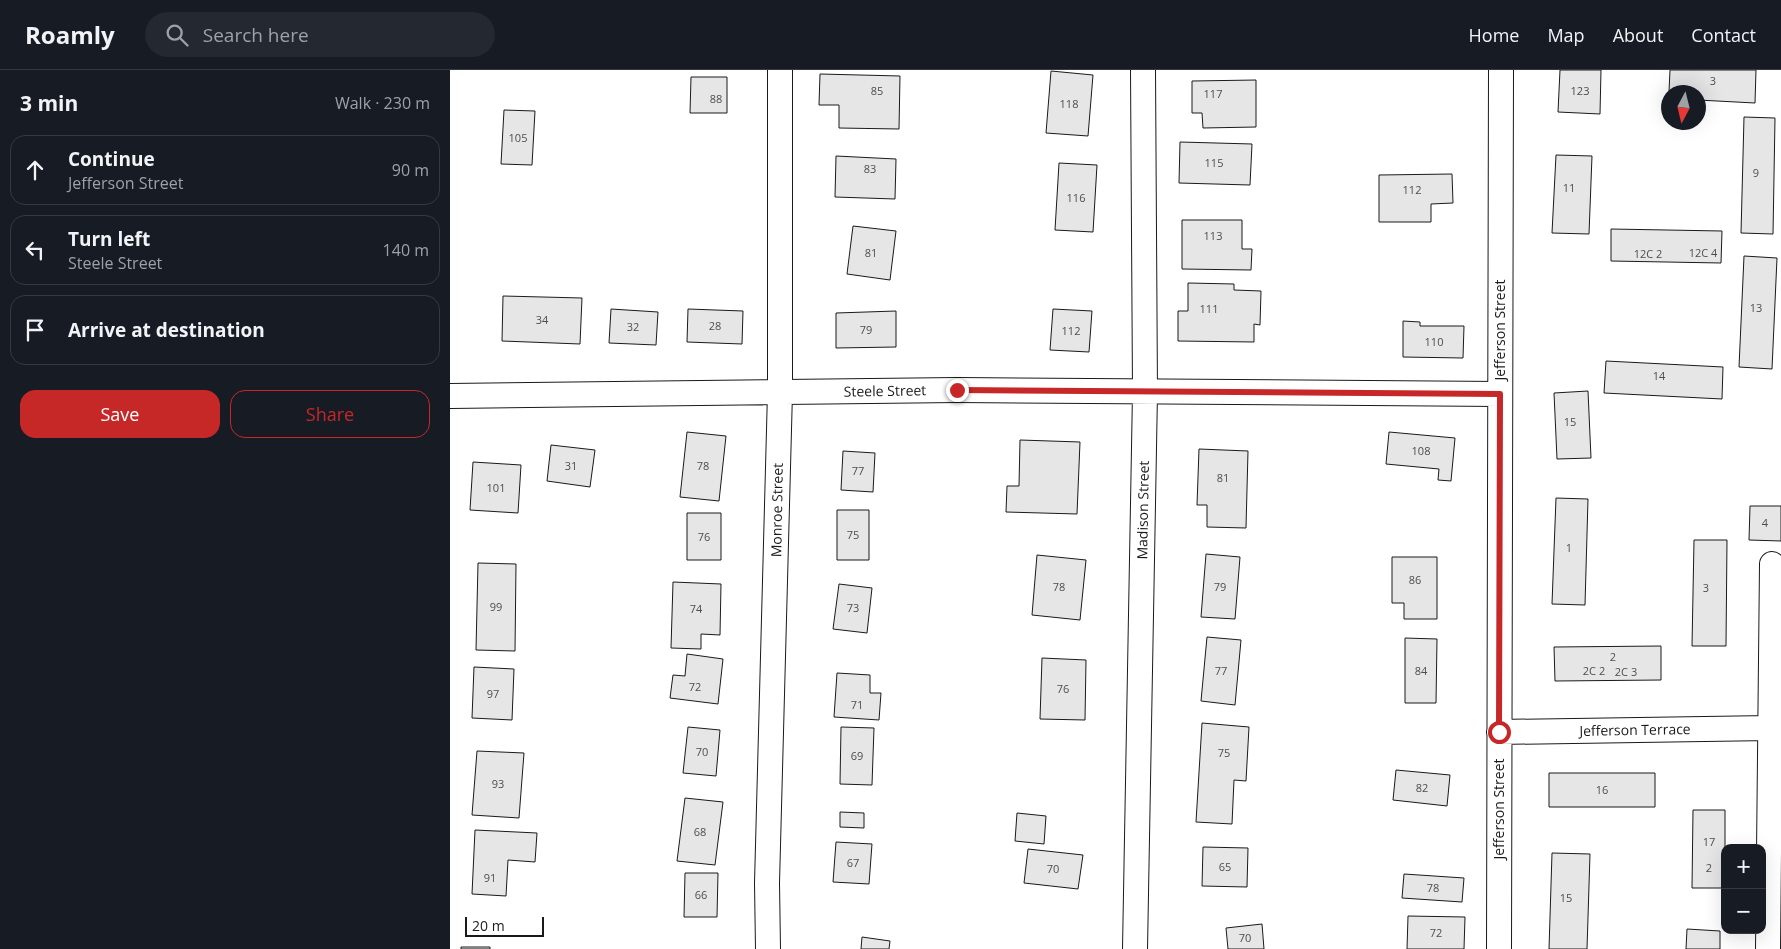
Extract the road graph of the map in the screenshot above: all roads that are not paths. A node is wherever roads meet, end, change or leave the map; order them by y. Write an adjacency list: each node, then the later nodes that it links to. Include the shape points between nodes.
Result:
1 (780, 70): 4 (street, Monroe Street)
2 (1143, 70): 5 (street, Madison Street)
3 (1500, 70): 6 (street, Jefferson Street)
4 (780, 392): 5 (street, Steele Street); 7 (street, Steele Street); 11 (street, Monroe Street)
5 (1145, 392): 6 (street, Steele Street); 12 (street, Madison Street)
6 (1500, 394): 10 (street, Jefferson Street)
7 (450, 396)
8 (1772, 564): 9 (street)
9 (1770, 728): 10 (street, Jefferson Terrace); 14 (street)
10 (1499, 732): 13 (street, Jefferson Street)
11 (768, 949)
12 (1135, 949)
13 (1499, 949)
14 (1768, 949)

